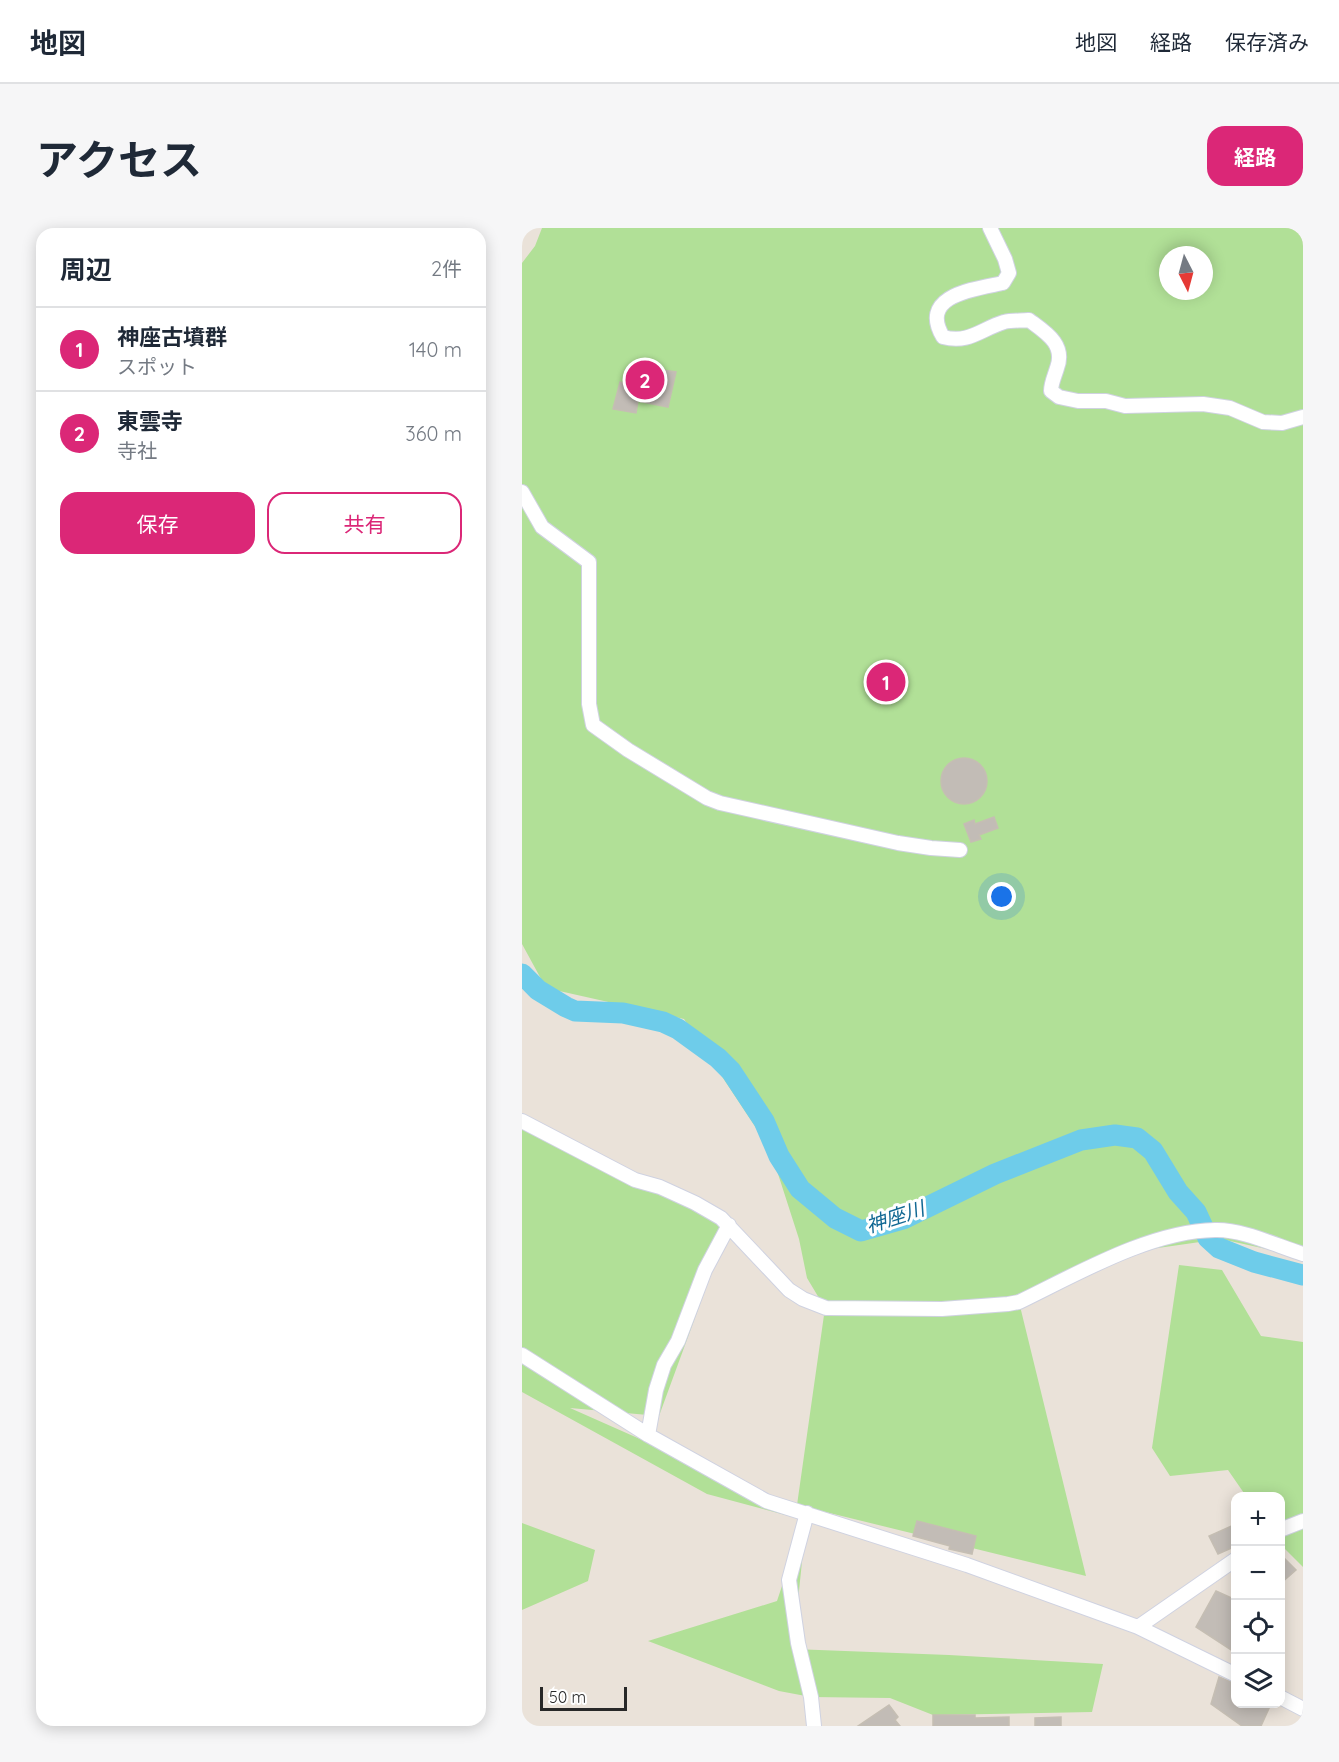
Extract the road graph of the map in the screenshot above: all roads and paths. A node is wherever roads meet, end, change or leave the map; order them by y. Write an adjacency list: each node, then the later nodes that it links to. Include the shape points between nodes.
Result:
1 (990, 228): 2 (street, via 1009,273 1003,283 964,292 944,303 936,314 936,327 943,337 967,338 1004,322 1029,320 1053,338 1059,348 1051,386 1059,398 1125,406 1203,404 1230,408 1263,422 1282,423)
2 (1303, 417)
3 (522, 492): 4 (street, via 542,527 589,562 589,704 593,725 720,803 898,843)
4 (960, 850)
5 (522, 1121): 6 (street, via 635,1180 696,1203)
6 (729, 1225): 7 (street, via 789,1290 825,1308 942,1309 1019,1302 1136,1247 1176,1235 1216,1230); 9 (street, via 664,1365)
7 (1303, 1254)
8 (522, 1355): 9 (street)
9 (648, 1435): 10 (street, via 766,1501)
10 (807, 1513): 14 (street); 18 (street, via 789,1580)
11 (1303, 1521): 12 (street)
12 (1285, 1528)
13 (1231, 1562): 14 (street)
14 (1138, 1627): 15 (street)
15 (1231, 1673)
16 (1285, 1699): 17 (street)
17 (1303, 1709)
18 (814, 1726)

